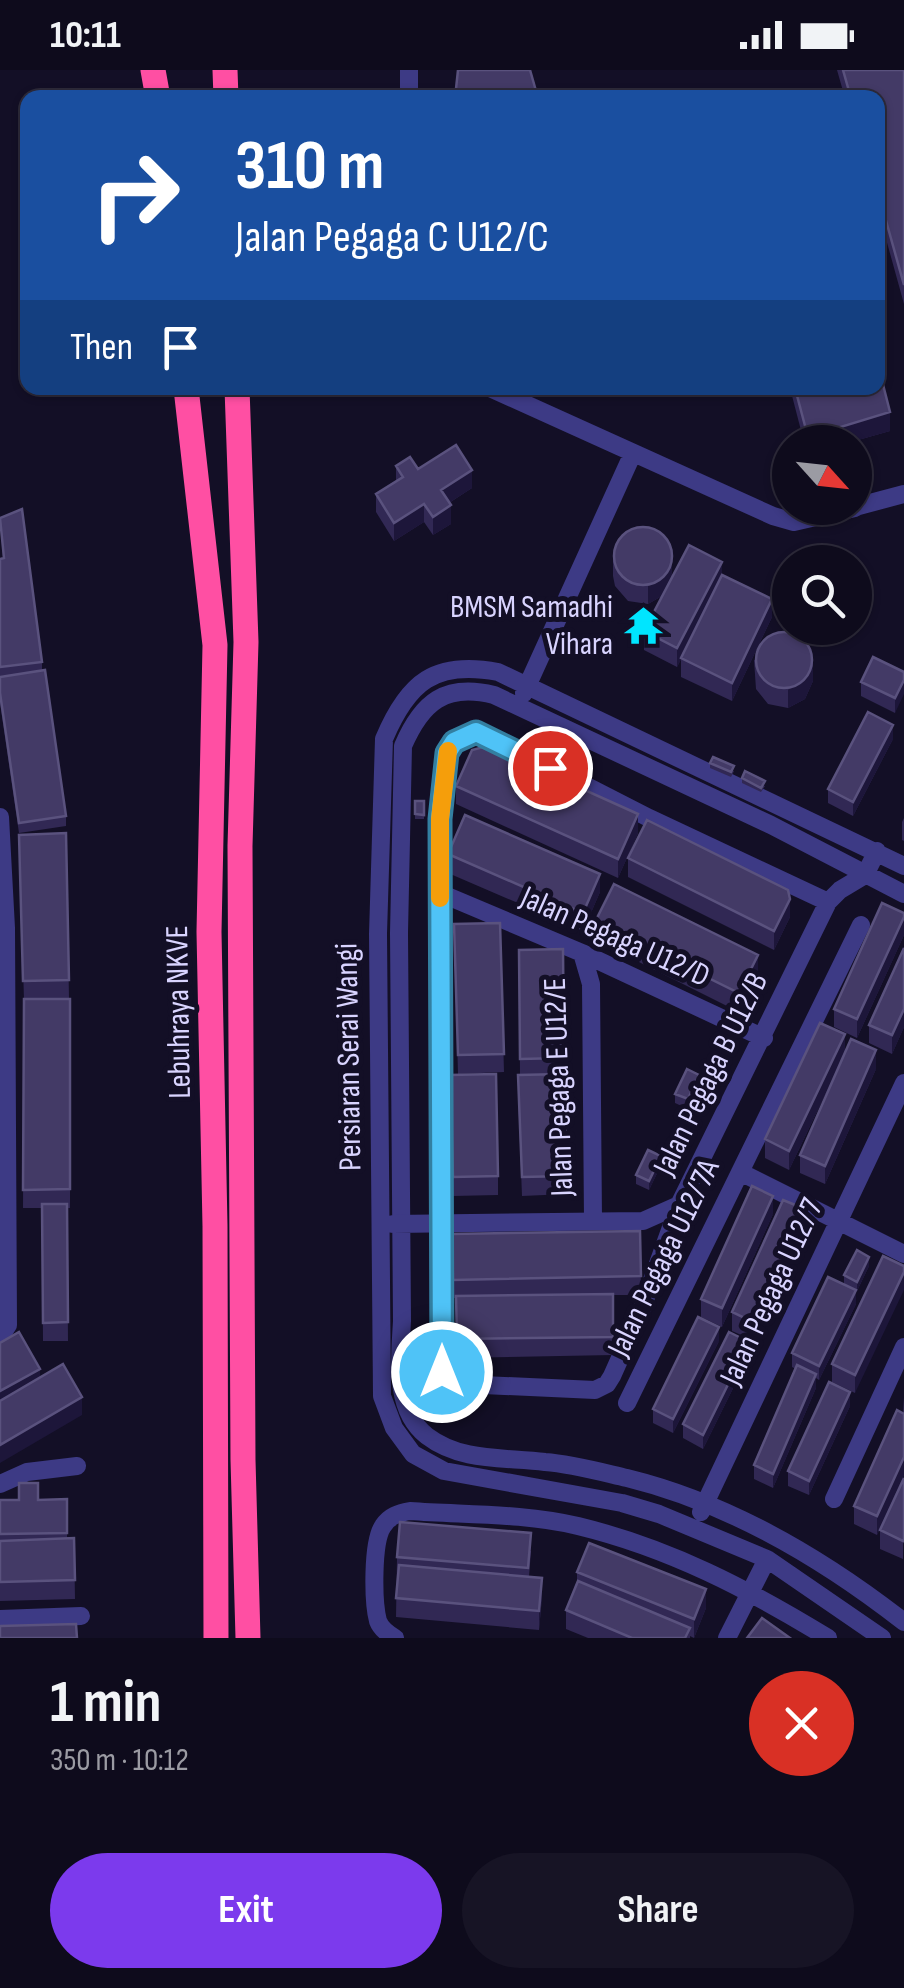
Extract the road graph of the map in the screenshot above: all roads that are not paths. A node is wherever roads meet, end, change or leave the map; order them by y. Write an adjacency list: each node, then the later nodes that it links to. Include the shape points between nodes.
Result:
1 (187, 395): 44 (highway, Lebuhraya NKVE, via 215,645 209,932)
2 (237, 395): 45 (highway, Lebuhraya NKVE, via 246,642 240,846)
3 (506, 395): 4 (street)
4 (633, 452): 7 (street); 8 (street)
5 (904, 494): 6 (street)
6 (872, 503)
7 (772, 516)
8 (527, 686): 9 (street); 11 (street, Persiaran Serai Wangi); 28 (street, Persiaran Serai Wangi, via 479,668 435,673 396,710 384,739)
9 (518, 707): 13 (street, Persiaran Serai Wangi); 29 (street, Persiaran Serai Wangi, via 494,695 455,690 426,708 404,746 398,934)
10 (0, 818): 18 (street)
11 (877, 852): 12 (street, Persiaran Serai Wangi); 13 (street)
12 (904, 866)
13 (865, 875): 15 (street, Persiaran Serai Wangi); 16 (street, Jalan Pegaga B U12/B)
14 (440, 892): 16 (street, via 447,753 476,732); 19 (street, Jalan Pegaga U12/D); 27 (street)
15 (904, 894)
16 (828, 902): 20 (street, Jalan Pegaga B U12/B)
17 (861, 925): 23 (street, Jalan Pegaga U12/7A)
18 (3, 927): 21 (street)
19 (582, 953): 20 (street, Jalan Pegaga U12/D); 25 (street, Jalan Pegaga E U12/E, via 592,984)
20 (764, 1038): 24 (street, Jalan Pegaga B U12/B)
21 (3, 1071): 31 (street, via 8,1325)
22 (904, 1083): 26 (street, Jalan Pegaga U12/7)
23 (740, 1172): 26 (street); 33 (street, Jalan Pegaga U12/7A)
24 (679, 1205): 25 (street, Jalan Pegaga B U12/B, via 643,1222); 27 (street, via 641,1311 607,1384 595,1390 448,1378 440,1364)
25 (593, 1220): 27 (street, Jalan Pegaga B U12/B)
26 (838, 1221): 30 (street); 37 (street, Jalan Pegaga U12/7)
27 (442, 1222): 29 (street, Jalan Pegaga B U12/B)
28 (381, 1224): 29 (street, Jalan Pegaga B U12/B); 38 (street, Persiaran Serai Wangi, via 382,1396 413,1454 444,1471 622,1502)
29 (402, 1224): 37 (street, Persiaran Serai Wangi, via 402,1393 425,1434 474,1456 628,1478)
30 (904, 1254)
31 (0, 1337)
32 (904, 1347): 36 (street)
33 (627, 1402)
34 (77, 1466): 35 (street, via 27,1472)
35 (0, 1484)
36 (834, 1499)
37 (705, 1503): 38 (street, Jalan Pegaga U12/7); 41 (street, Persiaran Serai Wangi, via 780,1538)
38 (694, 1527): 39 (street, Persiaran Serai Wangi)
39 (767, 1560): 40 (street); 49 (street, Persiaran Serai Wangi)
40 (751, 1591): 46 (street, via 679,1557 575,1525 410,1511 389,1518 377,1537 378,1620); 47 (street); 48 (street)
41 (902, 1615)
42 (81, 1616): 43 (street)
43 (0, 1619)
44 (216, 1638)
45 (248, 1638)
46 (394, 1638)
47 (727, 1638)
48 (828, 1638)
49 (882, 1638)

